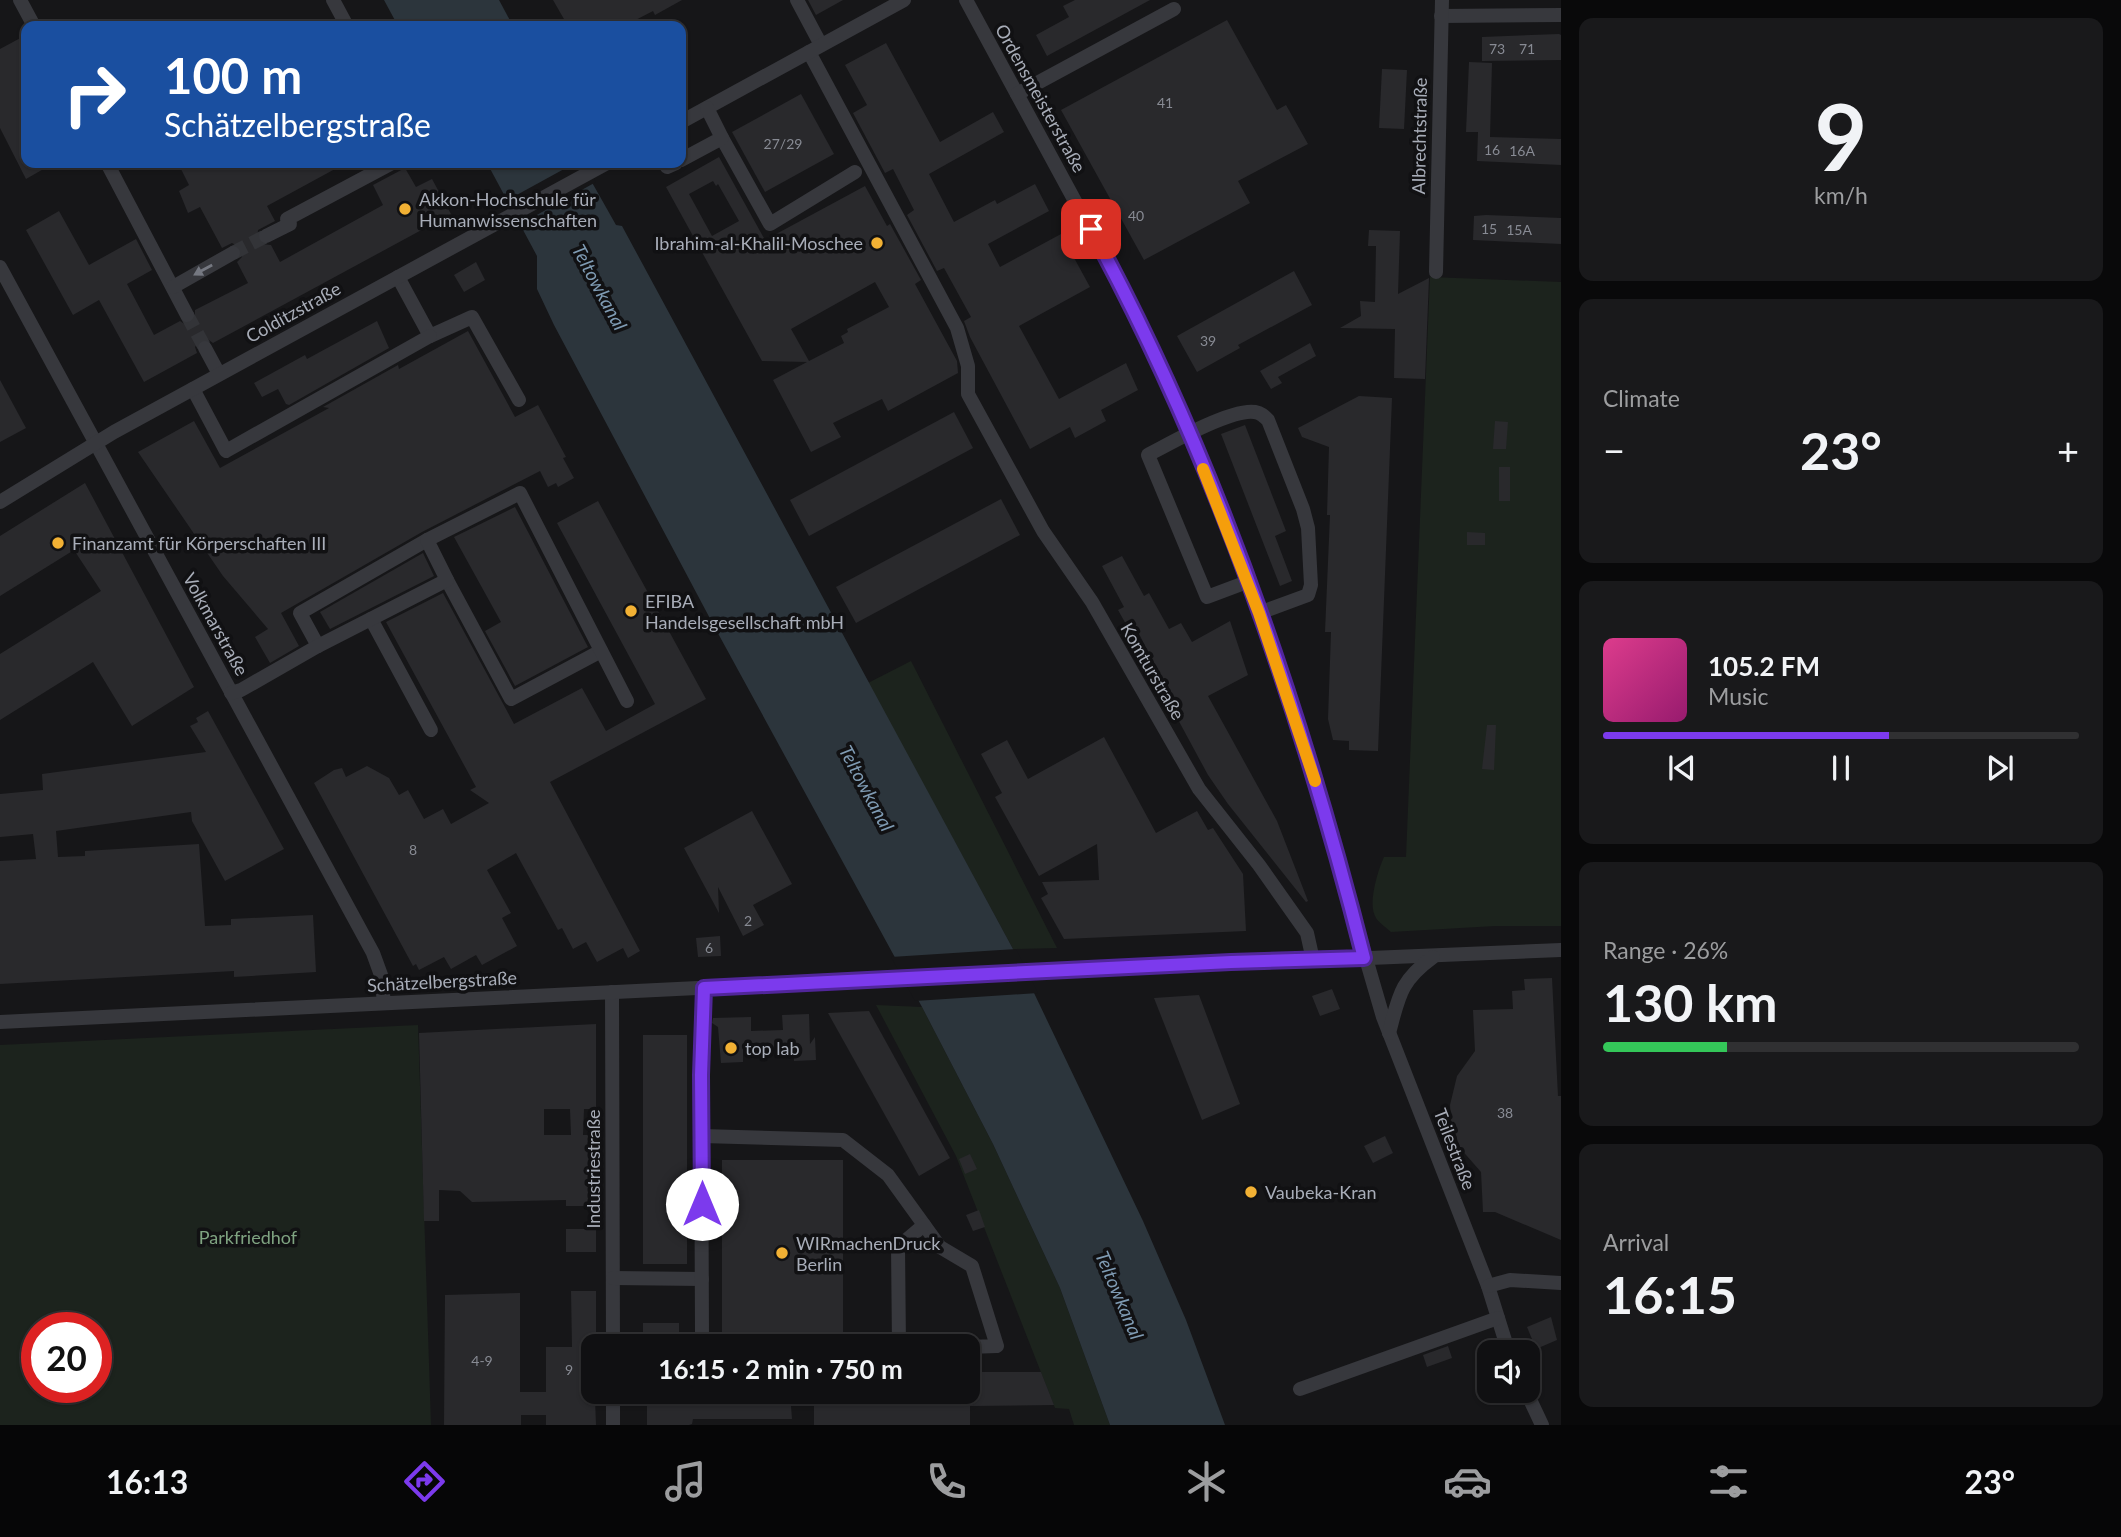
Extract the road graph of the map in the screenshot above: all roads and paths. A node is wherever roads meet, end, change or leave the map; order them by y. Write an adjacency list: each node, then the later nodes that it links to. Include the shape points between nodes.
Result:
1 (20, 0): 10 (street)
2 (333, 0): 11 (street)
3 (797, 0): 12 (street)
4 (904, 0): 12 (street)
5 (966, 0): 13 (street, Ordensmeisterstraße)
6 (1442, 0): 9 (street, Albrechtstraße)
7 (1174, 9): 13 (street)
8 (1561, 15): 9 (street)
9 (1441, 16): 25 (street, Albrechtstraße)
10 (31, 21)
11 (344, 21)
12 (815, 49): 14 (street); 50 (street, Komturstraße, via 957,328 968,366 968,394 1043,531 1092,602 1199,789 1307,933)
13 (1017, 94): 34 (street, Ordensmeisterstraße, via 1121,286)
14 (707, 108): 15 (street); 16 (street)
15 (686, 119)
16 (722, 138): 17 (street); 21 (street, via 770,224)
17 (686, 157)
18 (110, 168): 27 (street)
19 (383, 168): 22 (street, via 287,219 290,224)
20 (598, 168): 26 (street, Colditzstraße)
21 (855, 173)
22 (266, 236)
23 (233, 253): 27 (street, one-way to 27)
24 (0, 267): 35 (street, Volkmarstraße)
25 (1436, 272)
26 (398, 277): 29 (street); 31 (street, Colditzstraße)
27 (173, 287): 28 (street)
28 (187, 315)
29 (430, 336): 32 (street, via 226,451); 33 (street, via 472,317)
30 (205, 348): 31 (street)
31 (219, 374): 32 (street, Colditzstraße)
32 (193, 389): 35 (street, Colditzstraße)
33 (519, 400)
34 (1189, 434): 39 (street, Ordensmeisterstraße); 39 (street, via 1148,454 1206,597); 40 (street, via 1240,413 1257,412 1268,420 1288,471 1308,528 1311,585 1308,595)
35 (96, 443): 36 (street, Colditzstraße); 44 (street, Volkmarstraße)
36 (0, 502)
37 (427, 540): 38 (street); 42 (street, via 300,613); 43 (street, via 520,493)
38 (447, 580): 41 (street); 43 (street, via 511,699)
39 (1247, 582): 40 (street, Ordensmeisterstraße)
40 (1259, 613): 49 (street, Ordensmeisterstraße, via 1332,836)
41 (370, 619): 42 (street); 46 (street)
42 (318, 646): 44 (street)
43 (601, 651): 45 (street)
44 (232, 693): 53 (street, Volkmarstraße, via 373,953)
45 (627, 701)
46 (431, 730)
47 (1561, 950): 48 (street)
48 (1434, 956): 49 (street); 55 (street, via 1416,969 1401,989)
49 (1364, 958): 50 (street); 55 (street, Teilestraße)
50 (1313, 960): 51 (street, Schätzelbergstraße)
51 (704, 988): 52 (street, Schätzelbergstraße); 56 (street)
52 (612, 992): 53 (street, Schätzelbergstraße); 58 (street, Industriestraße)
53 (384, 1003): 54 (street, Schätzelbergstraße)
54 (0, 1022)
55 (1388, 1033): 61 (street, Teilestraße)
56 (702, 1136): 57 (street, via 843,1140 888,1175); 59 (street)
57 (924, 1224): 65 (street, via 898,1247); 67 (street, via 940,1247 972,1266 997,1346)
58 (613, 1278): 59 (street); 63 (street, Industriestraße)
59 (702, 1279): 64 (street)
60 (1561, 1283): 61 (street, via 1510,1280)
61 (1488, 1286): 62 (street, Teilestraße)
62 (1499, 1318): 66 (street, Teilestraße); 68 (street)
63 (613, 1334)
64 (702, 1334)
65 (899, 1334)
66 (1505, 1340)
67 (980, 1347)
68 (1300, 1389)
69 (1532, 1403): 72 (street)
70 (613, 1404): 71 (street)
71 (613, 1425)
72 (1542, 1425)

